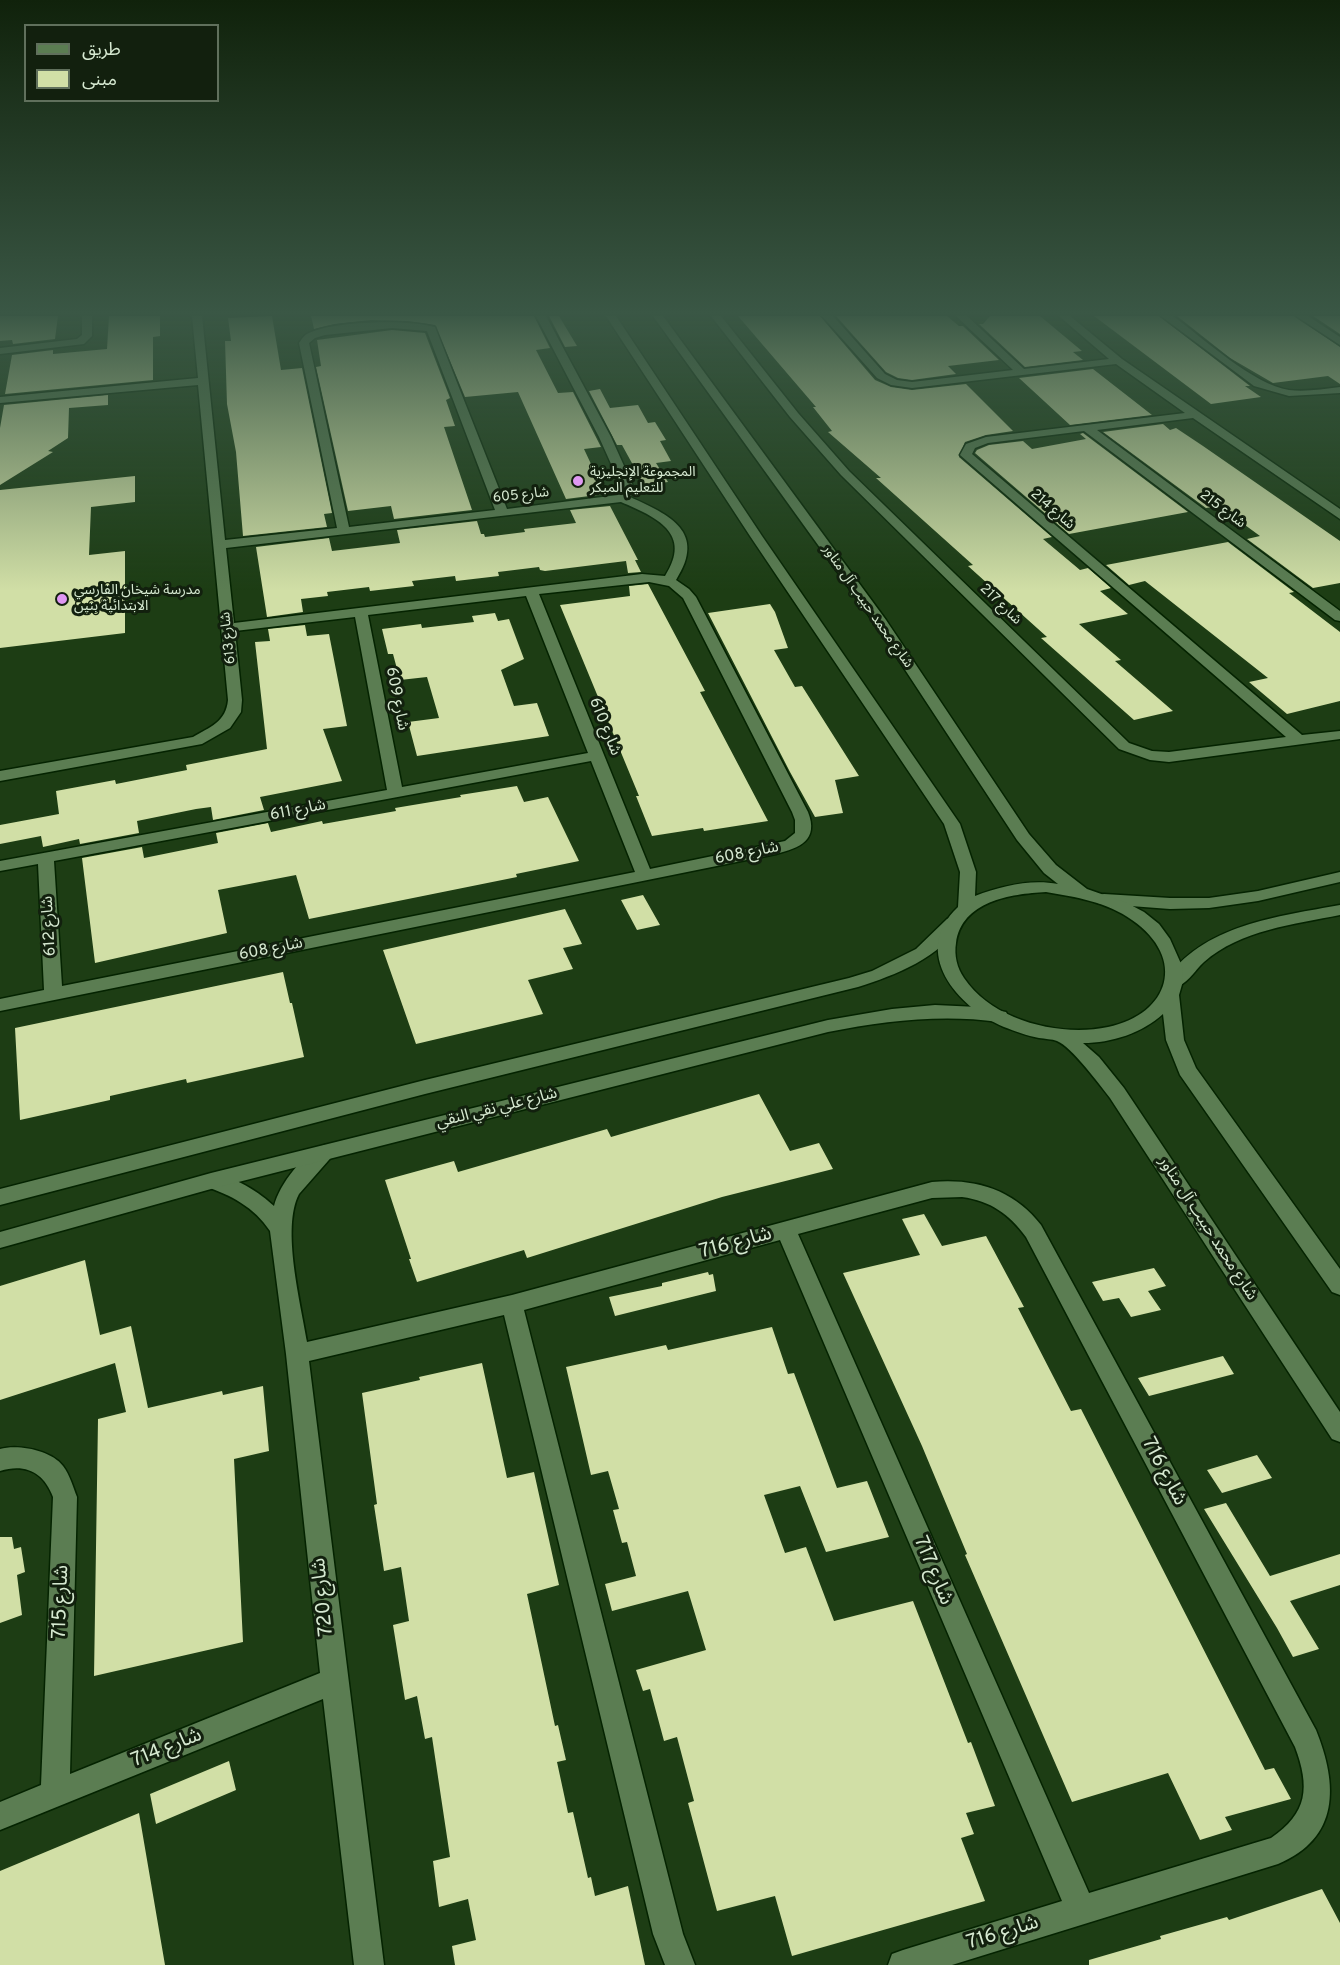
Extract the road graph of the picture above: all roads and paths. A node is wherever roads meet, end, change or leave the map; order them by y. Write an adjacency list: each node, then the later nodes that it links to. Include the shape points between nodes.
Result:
1 (206, 408): 15 (street, شارع 613)
2 (318, 408): 14 (street)
3 (461, 408): 12 (street)
4 (590, 408): 11 (street, via 627,486)
5 (671, 408): 33 (street, via 952,824 968,872)
6 (725, 408): 30 (street, شارع محمد حبيب آل مناور, via 881,623 1023,837 1050,869)
7 (788, 408): 22 (street, شارع 217, via 845,473 1118,741 1140,753 1169,757)
8 (1182, 408): 9 (street)
9 (1192, 415): 10 (street, شارع 214); 13 (street)
10 (1087, 428): 19 (street, شارع 215); 22 (street, شارع 214, via 986,440 970,446 966,454)
11 (622, 498): 12 (street, شارع 605); 16 (street, via 663,519 678,535 682,558)
12 (502, 513): 14 (street, شارع 605)
13 (1340, 515)
14 (344, 531): 15 (street, شارع 605)
15 (219, 545): 20 (street, شارع 613)
16 (669, 581): 17 (street, via 642,579); 28 (street, شارع 608, via 683,588 689,597 806,825 801,837 786,846)
17 (531, 592): 18 (street); 23 (street, شارع 610)
18 (361, 612): 20 (street); 25 (street, شارع 609)
19 (1339, 615)
20 (228, 628): 24 (street, شارع 613, via 235,706 231,718 218,730 184,744)
21 (1340, 735): 22 (street, شارع 217)
22 (1298, 740)
23 (596, 756): 25 (street, شارع 611); 28 (street, شارع 610)
24 (0, 776)
25 (395, 793): 26 (street, شارع 611)
26 (46, 858): 27 (street, شارع 611); 35 (street, شارع 612)
27 (0, 866)
28 (644, 874): 35 (street, شارع 608)
29 (1340, 877): 31 (street, via 1210,903)
30 (1080, 892): 31 (street); 33 (street, via 1021,888 991,895)
31 (1104, 899): 34 (street, via 1135,914 1158,935 1175,971)
32 (1340, 910): 34 (street, via 1227,940 1206,951)
33 (960, 916): 37 (street, via 946,942 952,972 974,1000); 41 (street, via 921,953 901,965 852,983 561,1052)
34 (1172, 989): 38 (street, via 1157,1012 1132,1027 1100,1035); 45 (street, via 1175,1040 1187,1070)
35 (53, 994): 36 (street, شارع 608)
36 (0, 1005)
37 (999, 1016): 38 (street, via 1026,1028); 39 (street, شارع علي نقي النقي, via 940,1010 849,1022)
38 (1063, 1035): 48 (street, شارع محمد حبيب آل مناور, via 1117,1093)
39 (325, 1153): 40 (street, شارع علي نقي النقي); 42 (street, شارع 720, via 292,1189 283,1209)
40 (211, 1181): 42 (street, via 254,1199); 44 (street, شارع علي نقي النقي)
41 (0, 1197)
42 (280, 1230): 47 (street, شارع 720)
43 (786, 1230): 46 (street, شارع 716); 53 (street, شارع 717); 53 (street, شارع 716, via 946,1188 976,1190 1016,1209 1034,1231 1306,1740 1314,1759 1318,1797 1310,1822 1293,1842 1278,1850)
44 (0, 1240)
45 (1340, 1286)
46 (512, 1304): 47 (street, شارع 716); 55 (street, via 668,1934)
47 (297, 1354): 50 (street, شارع 720)
48 (1340, 1431)
49 (0, 1460): 51 (street, شارع 715, via 12,1456 46,1464 58,1477 65,1497)
50 (334, 1682): 51 (street, شارع 714); 54 (street, شارع 720)
51 (55, 1794): 52 (street, شارع 714)
52 (0, 1816)
53 (1081, 1910): 56 (street, شارع 716)
54 (369, 1965)
55 (680, 1965)
56 (903, 1965)

